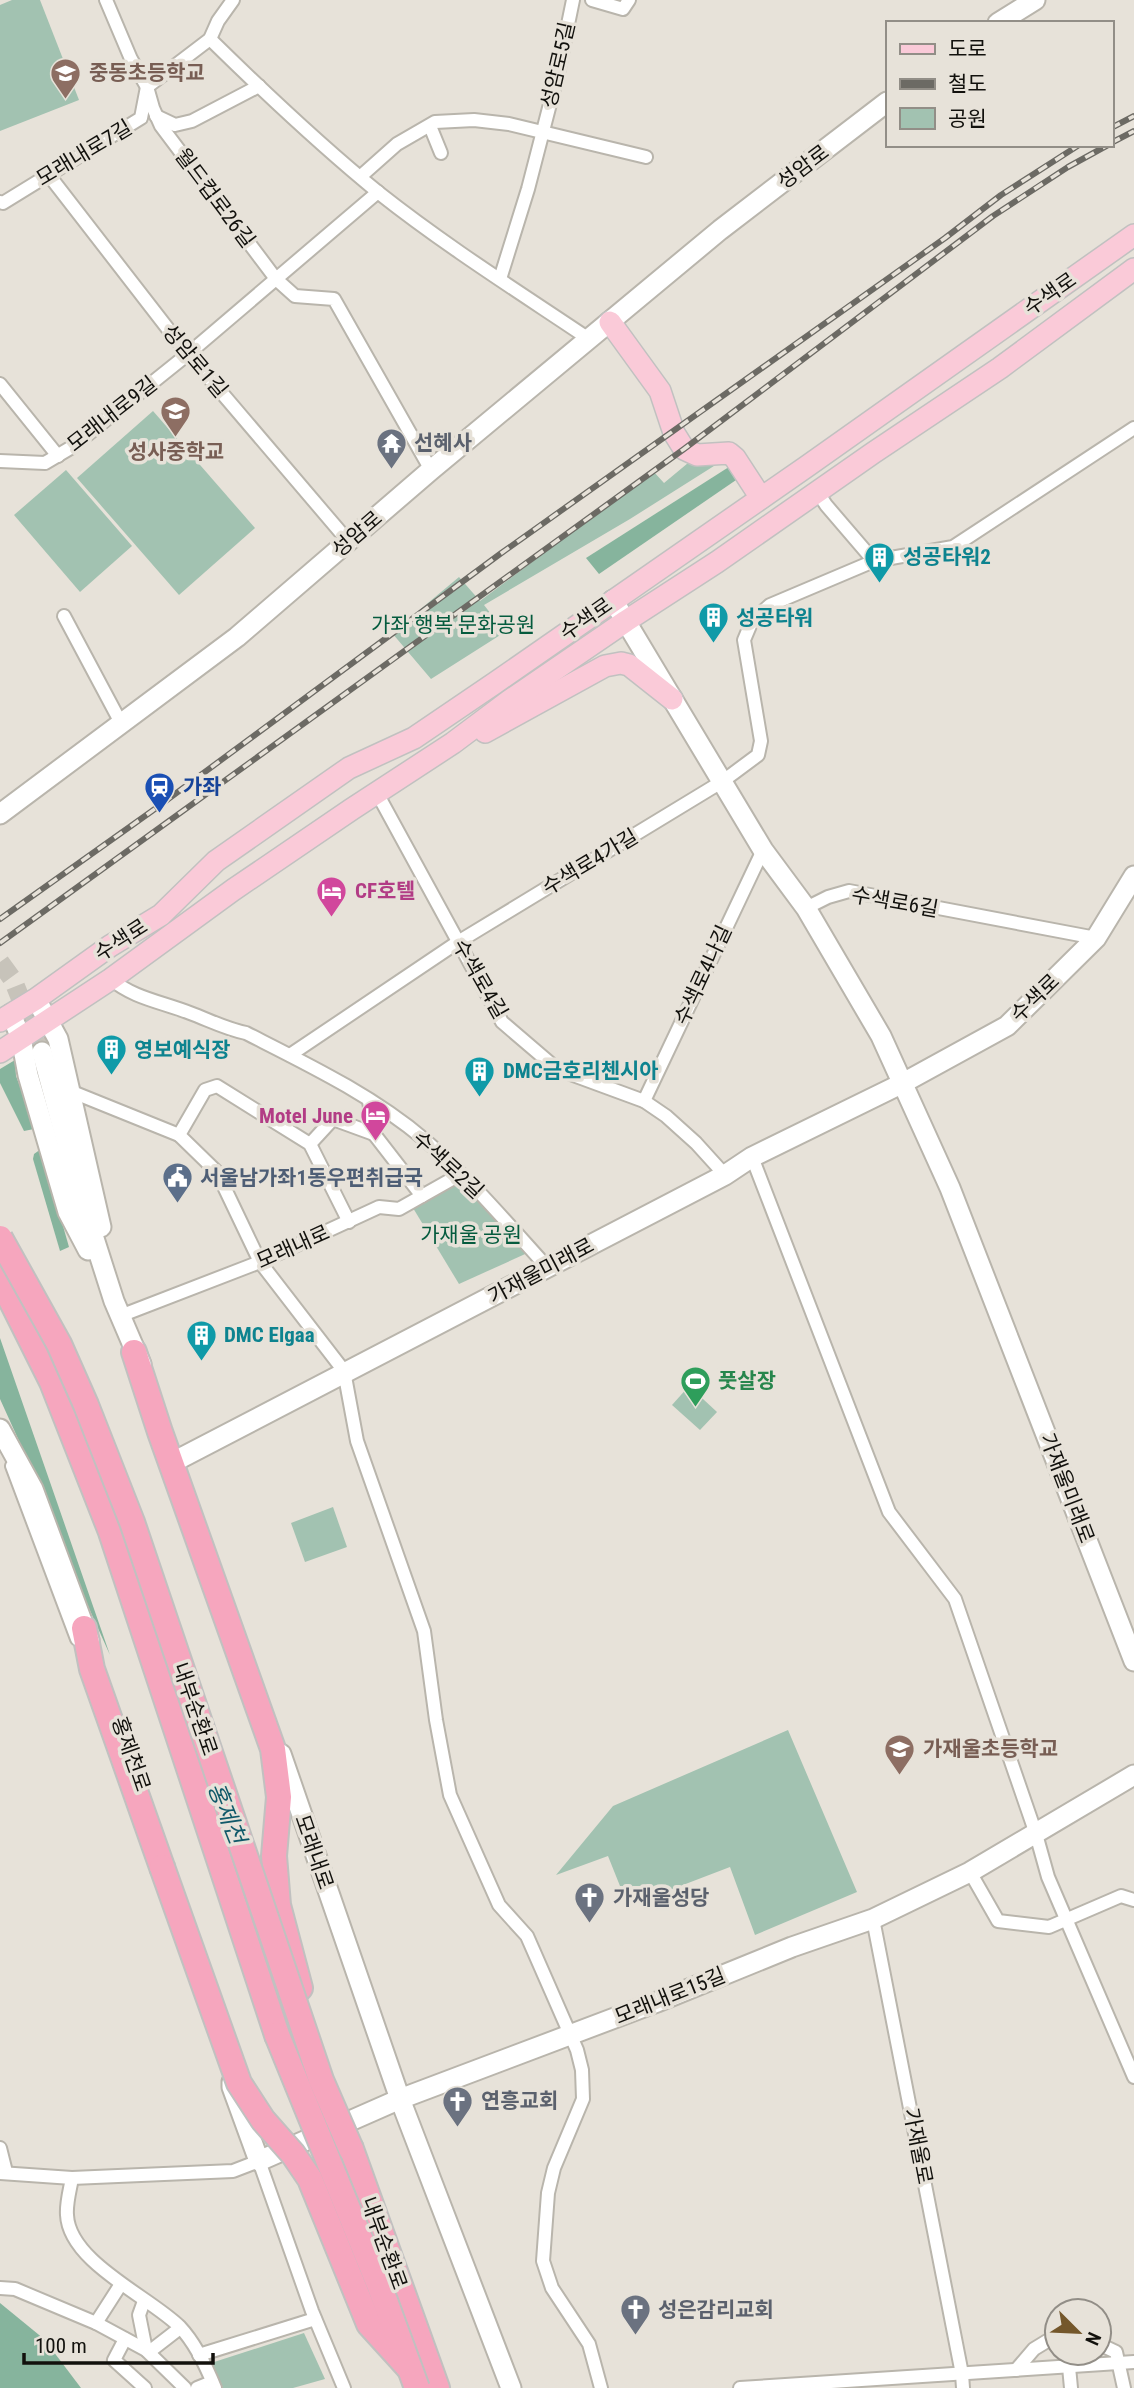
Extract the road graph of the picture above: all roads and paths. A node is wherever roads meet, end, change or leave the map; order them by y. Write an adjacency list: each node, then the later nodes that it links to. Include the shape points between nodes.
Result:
1 (106, 0): 10 (street, 월드컵로26길)
2 (233, 0): 8 (street)
3 (573, 0): 14 (street, 성암로5길)
4 (592, 0): 5 (street, via 623,9)
5 (629, 0)
6 (1035, 0): 7 (main road)
7 (1001, 21)
8 (210, 39): 9 (street); 10 (street)
9 (259, 86): 12 (street, via 192,121 175,125); 18 (street)
10 (147, 87): 12 (street, 월드컵로26길); 17 (street, 모래내로7길, via 141,118)
11 (886, 103): 25 (main road, 성암로, via 720,230)
12 (156, 116): 23 (street, 월드컵로26길)
13 (430, 126): 14 (street, via 474,120); 15 (street); 18 (street, via 397,144)
14 (543, 131): 16 (street); 24 (street, 성암로5길)
15 (441, 153)
16 (646, 157)
17 (48, 174): 20 (street, 모래내로7길); 27 (street, 성암로1길)
18 (360, 176): 19 (street)
19 (378, 192): 23 (street, 모래내로9길); 24 (street)
20 (0, 202)
21 (1134, 234): 34 (main road, 수색로)
22 (1134, 269): 33 (main road, 수색로, via 1000,368)
23 (276, 279): 27 (street, 모래내로9길); 32 (street, via 295,296 334,299)
24 (500, 279): 26 (street)
25 (610, 322): 26 (main road, 성암로); 34 (main road, via 660,391 684,449 697,455 729,453)
26 (589, 339): 32 (main road, 성암로)
27 (188, 354): 30 (street, 모래내로9길); 35 (street, 성암로1길)
28 (0, 384): 30 (street)
29 (1134, 428): 36 (street, via 953,547)
30 (58, 456): 31 (street, 모래내로9길, via 45,463)
31 (0, 461)
32 (431, 470): 35 (main road, 성암로)
33 (817, 491): 36 (street); 39 (main road, 수색로)
34 (761, 498): 37 (main road, 수색로)
35 (348, 541): 41 (main road, 성암로, via 237,637)
36 (874, 561): 43 (street, via 770,605 752,621 744,640 761,741 758,755)
37 (613, 600): 39 (main road); 52 (main road, 수색로, via 414,738 349,768 216,861 161,915)
38 (64, 616): 41 (street)
39 (626, 621): 40 (main road); 42 (main road, 수색로)
40 (672, 699): 42 (main road, via 629,664 605,666 487,732); 43 (main road)
41 (121, 723): 45 (main road, 성암로)
42 (453, 743): 44 (main road, 수색로)
43 (723, 781): 46 (main road); 50 (street, 수색로4가길)
44 (377, 793): 50 (street, 수색로4길); 51 (main road, 수색로)
45 (0, 814)
46 (763, 850): 48 (main road); 64 (street, 수색로4나길)
47 (1134, 876): 49 (main road, 수색로)
48 (806, 908): 49 (street, 수색로6길, via 849,891); 61 (main road, 가재울미래로, via 881,1036)
49 (1096, 938): 61 (main road, 수색로, via 1007,1026)
50 (458, 942): 58 (street); 64 (street, 수색로4길, via 502,1022 557,1069)
51 (111, 979): 54 (main road, 수색로); 58 (street, 수색로2길, via 125,991 246,1033)
52 (36, 999): 53 (main road, 수색로); 54 (main road)
53 (5, 1017): 55 (main road)
54 (49, 1021): 55 (main road, 수색로); 59 (main road)
55 (20, 1039): 56 (main road, 수색로); 60 (main road)
56 (0, 1052)
57 (42, 1052): 77 (main road, 모래내로, via 83,1207)
58 (290, 1055): 63 (street, 수색로2길)
59 (63, 1064): 60 (main road, via 55,1056 43,1055 33,1062); 62 (main road)
60 (28, 1075): 77 (main road, via 68,1212)
61 (903, 1083): 68 (main road, 가재울미래로); 83 (main road, 가재울미래로, via 950,1188)
62 (71, 1091): 65 (street); 77 (main road)
63 (369, 1101): 66 (street, 수색로2길); 69 (street, 수색로2길, via 425,1140)
64 (643, 1101): 70 (street, 수색로4길, via 686,1134)
65 (179, 1135): 67 (street, via 205,1090 217,1086); 74 (street, via 217,1172)
66 (374, 1135): 67 (street, via 333,1119); 71 (street, 수색로2길)
67 (310, 1144): 72 (street)
68 (752, 1157): 70 (main road, 가재울미래로); 85 (street, via 889,1512 955,1599)
69 (461, 1174): 71 (street, 모래내로); 75 (street, 수색로2길)
70 (725, 1175): 75 (main road, 가재울미래로)
71 (422, 1196): 72 (street, 모래내로, via 399,1209 379,1207)
72 (349, 1222): 74 (street, 모래내로)
73 (0, 1238): 92 (highway, 내부순환로, bridge, via 58,1344 132,1522)
74 (260, 1262): 77 (street, 모래내로); 79 (street)
75 (547, 1267): 79 (main road, 가재울미래로)
76 (0, 1278): 116 (highway, 내부순환로, bridge, via 52,1382 111,1532 278,2035)
77 (117, 1308): 78 (main road, 모래내로)
78 (134, 1352): 81 (main road, 모래내로, via 160,1398); 92 (highway, bridge, via 272,1749 279,1797 274,1856 278,1905)
79 (344, 1371): 81 (main road, 가재울미래로); 90 (street, via 357,1441 424,1631 450,1796 499,1905 527,1936)
80 (0, 1431): 82 (main road, 홍제천로, via 33,1489); 93 (street, 홍제천로, via 64,1600)
81 (178, 1459): 94 (main road, 모래내로, via 264,1696)
82 (84, 1628): 93 (main road, 홍제천로, via 234,2046); 116 (highway, bridge, via 92,1668 239,2082 310,2179 369,2324)
83 (1134, 1661)
84 (1134, 1775): 85 (main road, 모래내로15길)
85 (1036, 1835): 86 (main road, 모래내로15길); 89 (street, via 1048,1877)
86 (970, 1872): 88 (main road, 모래내로15길); 89 (street, via 999,1921 1049,1927)
87 (1134, 1900): 89 (street, via 1121,1896)
88 (873, 1919): 90 (main road, 모래내로15길); 115 (street, 가재울로)
89 (1068, 1920): 91 (street)
90 (570, 2035): 94 (main road, 모래내로15길); 126 (street, via 578,2050 583,2099 554,2168 543,2260 552,2288 589,2344)
91 (1134, 2077)
92 (321, 2080): 124 (highway, 내부순환로, bridge, via 351,2149)
93 (232, 2087): 96 (main road, 홍제천로)
94 (400, 2099): 96 (main road, 모래내로15길, bridge); 125 (main road, 모래내로)
95 (0, 2148): 97 (street)
96 (260, 2161): 98 (street, via 233,2171); 102 (street, 홍제천로)
97 (3, 2173): 98 (street)
98 (72, 2178): 99 (street, via 67,2217 76,2242)
99 (121, 2284): 101 (street); 103 (street)
100 (0, 2288): 103 (street, via 15,2289)
101 (144, 2301): 104 (street); 107 (street, via 139,2315)
102 (316, 2319): 109 (street); 123 (street, 홍제천로)
103 (96, 2323): 105 (street)
104 (180, 2328): 107 (street); 109 (street)
105 (125, 2339): 107 (street); 120 (street, via 114,2360)
106 (1043, 2343): 114 (street)
107 (147, 2351): 121 (street)
108 (1113, 2351): 112 (street)
109 (199, 2355): 118 (street)
110 (1134, 2362): 112 (street)
111 (1113, 2364): 112 (street)
112 (1119, 2364): 131 (street)
113 (1069, 2367): 114 (street); 130 (street)
114 (1016, 2370): 115 (street)
115 (962, 2374): 117 (street); 129 (street, 가재울로)
116 (413, 2378)
117 (868, 2384): 119 (street)
118 (214, 2385): 122 (street)
119 (793, 2386): 128 (street)
120 (145, 2388)
121 (185, 2388)
122 (197, 2388)
123 (345, 2388)
124 (437, 2388)
125 (511, 2388)
126 (601, 2388)
127 (740, 2388): 128 (street)
128 (754, 2388)
129 (963, 2388)
130 (1072, 2388)
131 (1124, 2388)

